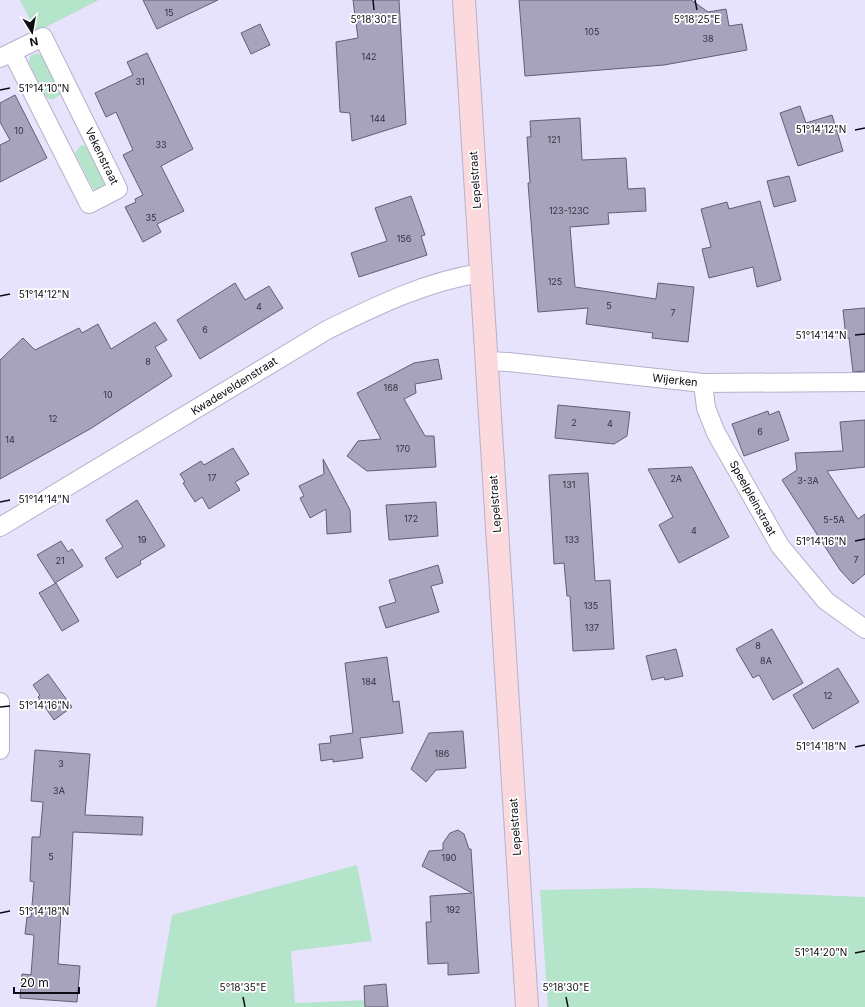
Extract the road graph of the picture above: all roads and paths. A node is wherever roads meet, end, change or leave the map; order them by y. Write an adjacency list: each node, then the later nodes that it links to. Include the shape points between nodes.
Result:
1 (464, 0): 3 (main road, Lepelstraat)
2 (6, 55): 2 (street, Vekenstraat, via 42,37 118,189 89,204)
3 (481, 273): 4 (main road, Lepelstraat); 7 (street, Kwadeveldenstraat, via 460,276 420,289 327,330)
4 (486, 361): 6 (street, Wijerken); 11 (main road, Lepelstraat)
5 (865, 382): 6 (street, Wijerken)
6 (703, 383): 8 (street, Speelpleinstraat, via 706,408 716,433 780,546 826,601)
7 (0, 527)
8 (865, 629)
9 (0, 702): 10 (street)
10 (0, 750)
11 (527, 1007)

